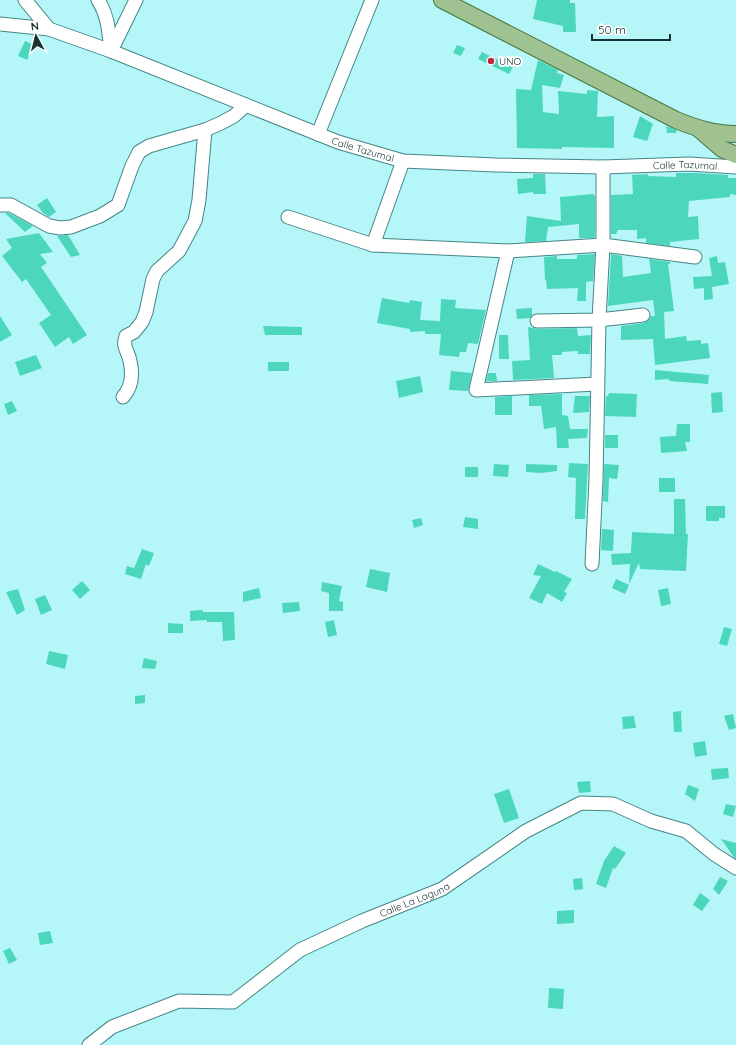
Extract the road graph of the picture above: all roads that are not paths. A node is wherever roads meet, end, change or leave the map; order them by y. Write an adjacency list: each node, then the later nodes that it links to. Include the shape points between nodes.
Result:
1 (25, 0): 7 (street)
2 (98, 0): 8 (street, via 107,20)
3 (136, 0): 8 (street)
4 (372, 0): 12 (street)
5 (442, 0): 10 (main road, via 658,111)
6 (0, 24): 7 (street, Calle Tazumal)
7 (49, 29): 8 (street, Calle Tazumal)
8 (111, 51): 9 (street, Calle Tazumal)
9 (246, 105): 11 (street, via 221,124); 12 (street, Calle Tazumal)
10 (699, 129): 13 (main road); 14 (main road, via 722,149)
11 (205, 130): 18 (street, via 149,146 139,152 118,205 100,216 71,227 49,226 11,205); 28 (street, via 197,216 179,251 156,272 142,322 134,332 126,336 124,343 130,359 132,384)
12 (318, 134): 15 (street, Calle Tazumal)
13 (736, 134)
14 (736, 155)
15 (403, 161): 16 (street, Calle Tazumal); 20 (street)
16 (603, 166): 17 (street, Calle Tazumal, via 689,164); 21 (street)
17 (736, 167)
18 (0, 206)
19 (288, 217): 20 (street)
20 (373, 245): 22 (street)
21 (603, 245): 22 (street); 23 (street); 25 (street)
22 (508, 250): 27 (street, via 476,390)
23 (695, 257)
24 (643, 315): 25 (street)
25 (599, 320): 26 (street); 27 (street)
26 (537, 321)
27 (597, 384): 29 (street)
28 (124, 398)
29 (592, 564)
30 (736, 868): 31 (street, Calle La Laguna, via 686,831 651,821 613,804 581,803 526,831 442,889 362,920 300,950 233,1002 179,1001 112,1027)
31 (89, 1045)

